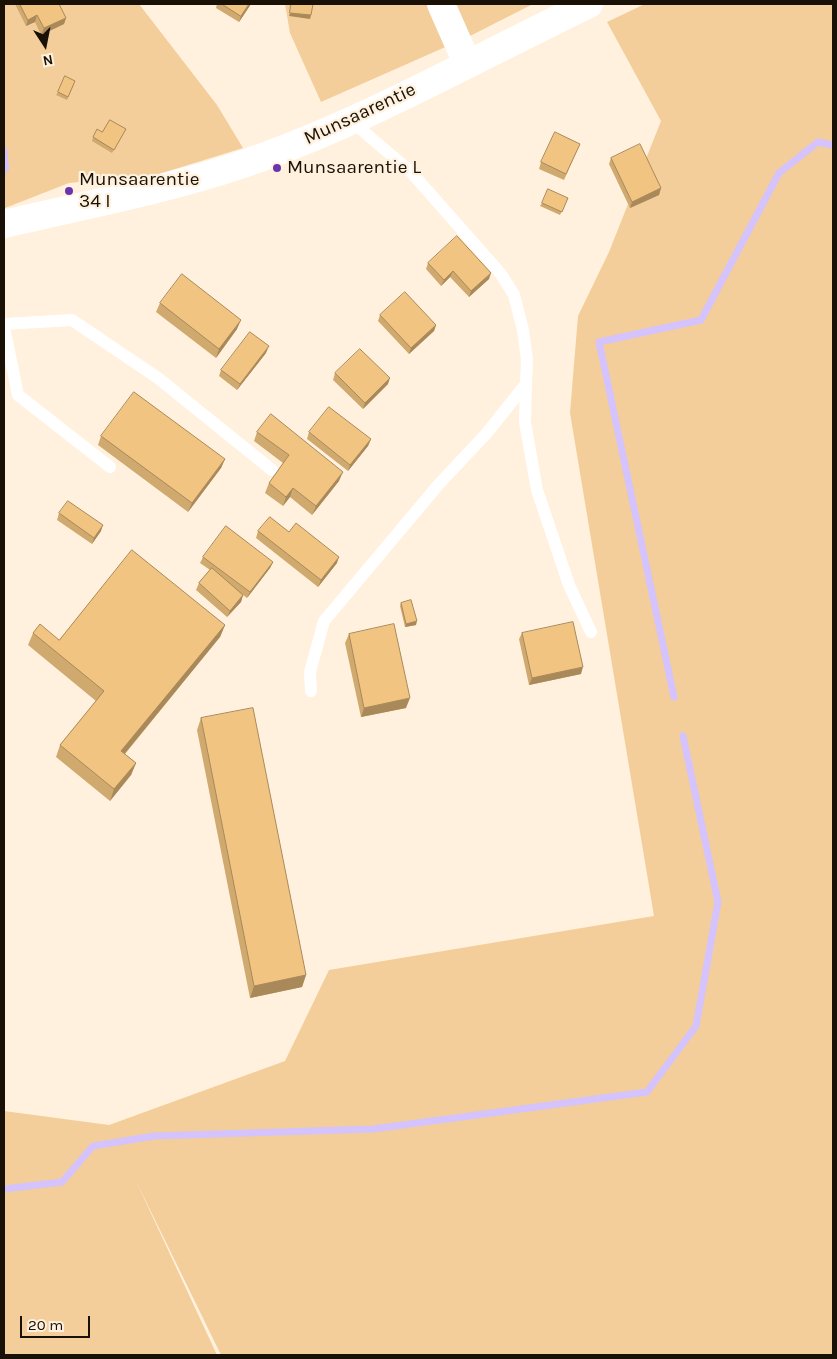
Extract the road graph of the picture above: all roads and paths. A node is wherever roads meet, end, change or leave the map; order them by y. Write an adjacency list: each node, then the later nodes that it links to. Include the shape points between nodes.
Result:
1 (441, 4): 3 (street)
2 (589, 4): 3 (street, Munsaarentie)
3 (467, 63): 4 (street, Munsaarentie)
4 (350, 120): 5 (street, Munsaarentie, via 254,159 188,180); 7 (lane, via 411,172 501,274 514,295 523,330)
5 (4, 224)
6 (4, 325): 8 (lane, via 18,395); 9 (lane, via 72,320 158,378)
7 (526, 384): 10 (lane, via 525,422 537,490 569,585); 11 (lane, via 324,621 310,672)
8 (110, 468)
9 (272, 470)
10 (591, 632)
11 (311, 691)

